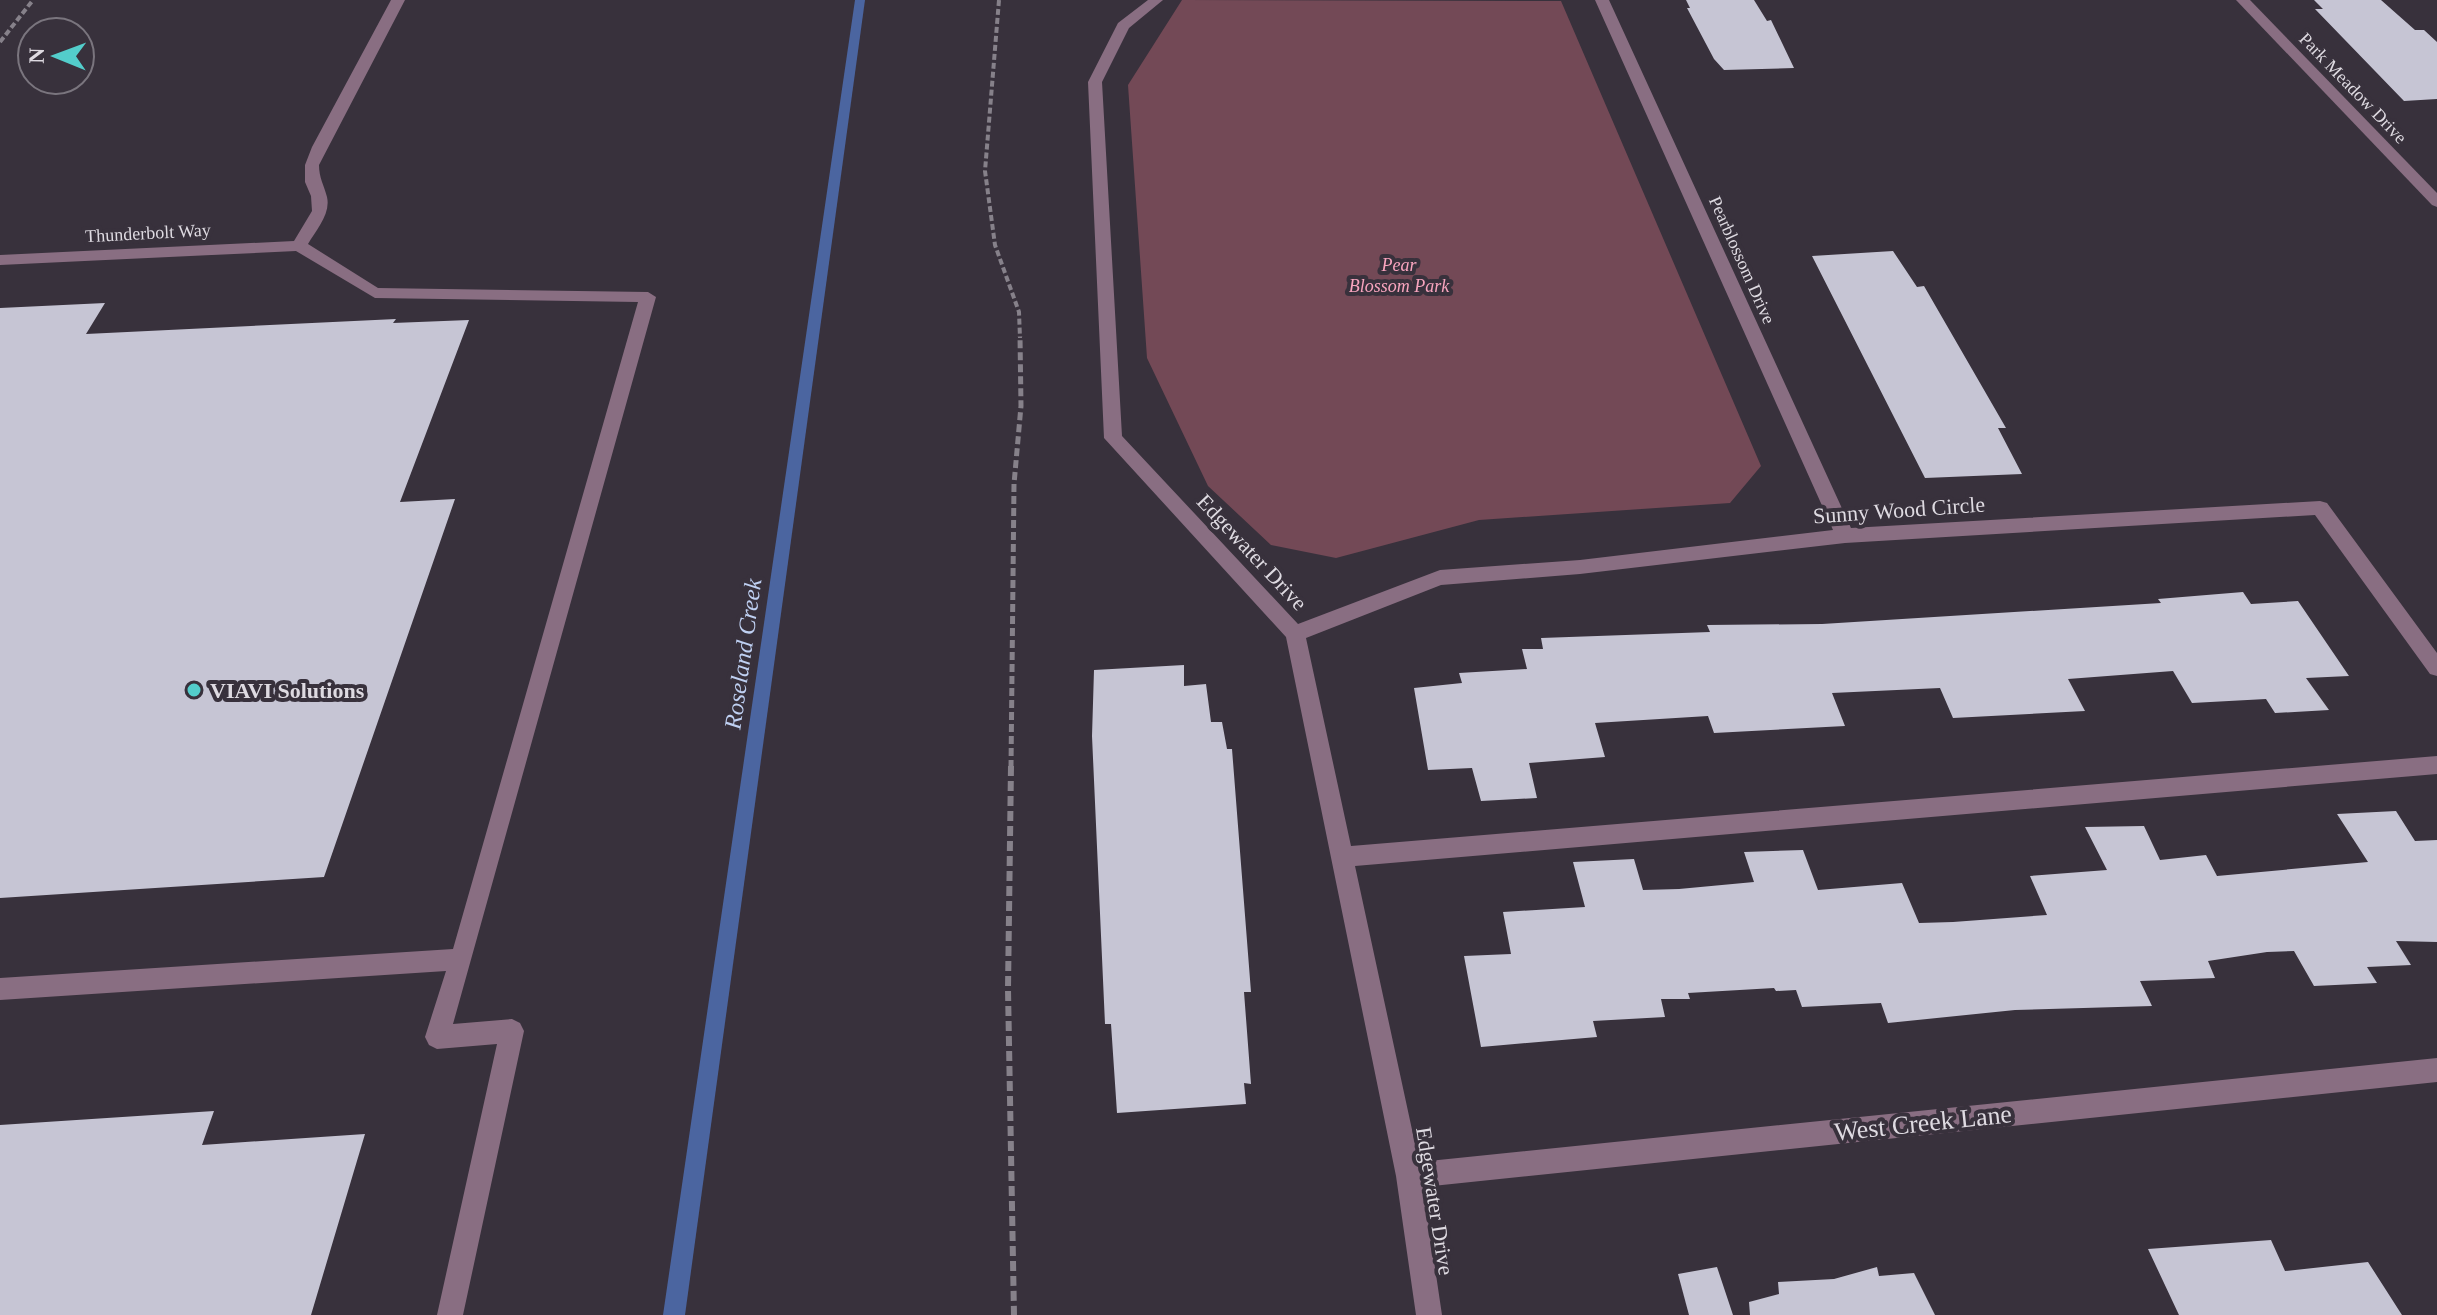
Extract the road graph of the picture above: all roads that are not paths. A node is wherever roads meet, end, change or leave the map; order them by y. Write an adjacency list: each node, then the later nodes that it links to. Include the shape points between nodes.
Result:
1 (398, 0): 6 (street, via 312,165 320,211)
2 (1156, 0): 9 (street, Edgewater Drive, via 1123,26 1095,82 1113,438)
3 (1602, 0): 8 (street, Pearblossom Drive)
4 (2243, 0): 5 (street, Park Meadow Drive)
5 (2437, 202)
6 (299, 246): 7 (street, Thunderbolt Way); 13 (street, via 375,293 648,297)
7 (0, 260)
8 (1845, 536): 9 (street, Sunny Wood Circle, via 1440,578); 10 (street, Sunny Wood Circle, via 2320,508)
9 (1295, 634): 12 (street, Edgewater Drive)
10 (2437, 668)
11 (2437, 765): 12 (street)
12 (1342, 857): 16 (street, Edgewater Drive)
13 (462, 959): 14 (street); 17 (street, via 437,1037 512,1031)
14 (0, 989)
15 (2437, 1070): 16 (street, West Creek Lane)
16 (1409, 1176): 18 (street, Edgewater Drive)
17 (450, 1315)
18 (1429, 1315)

